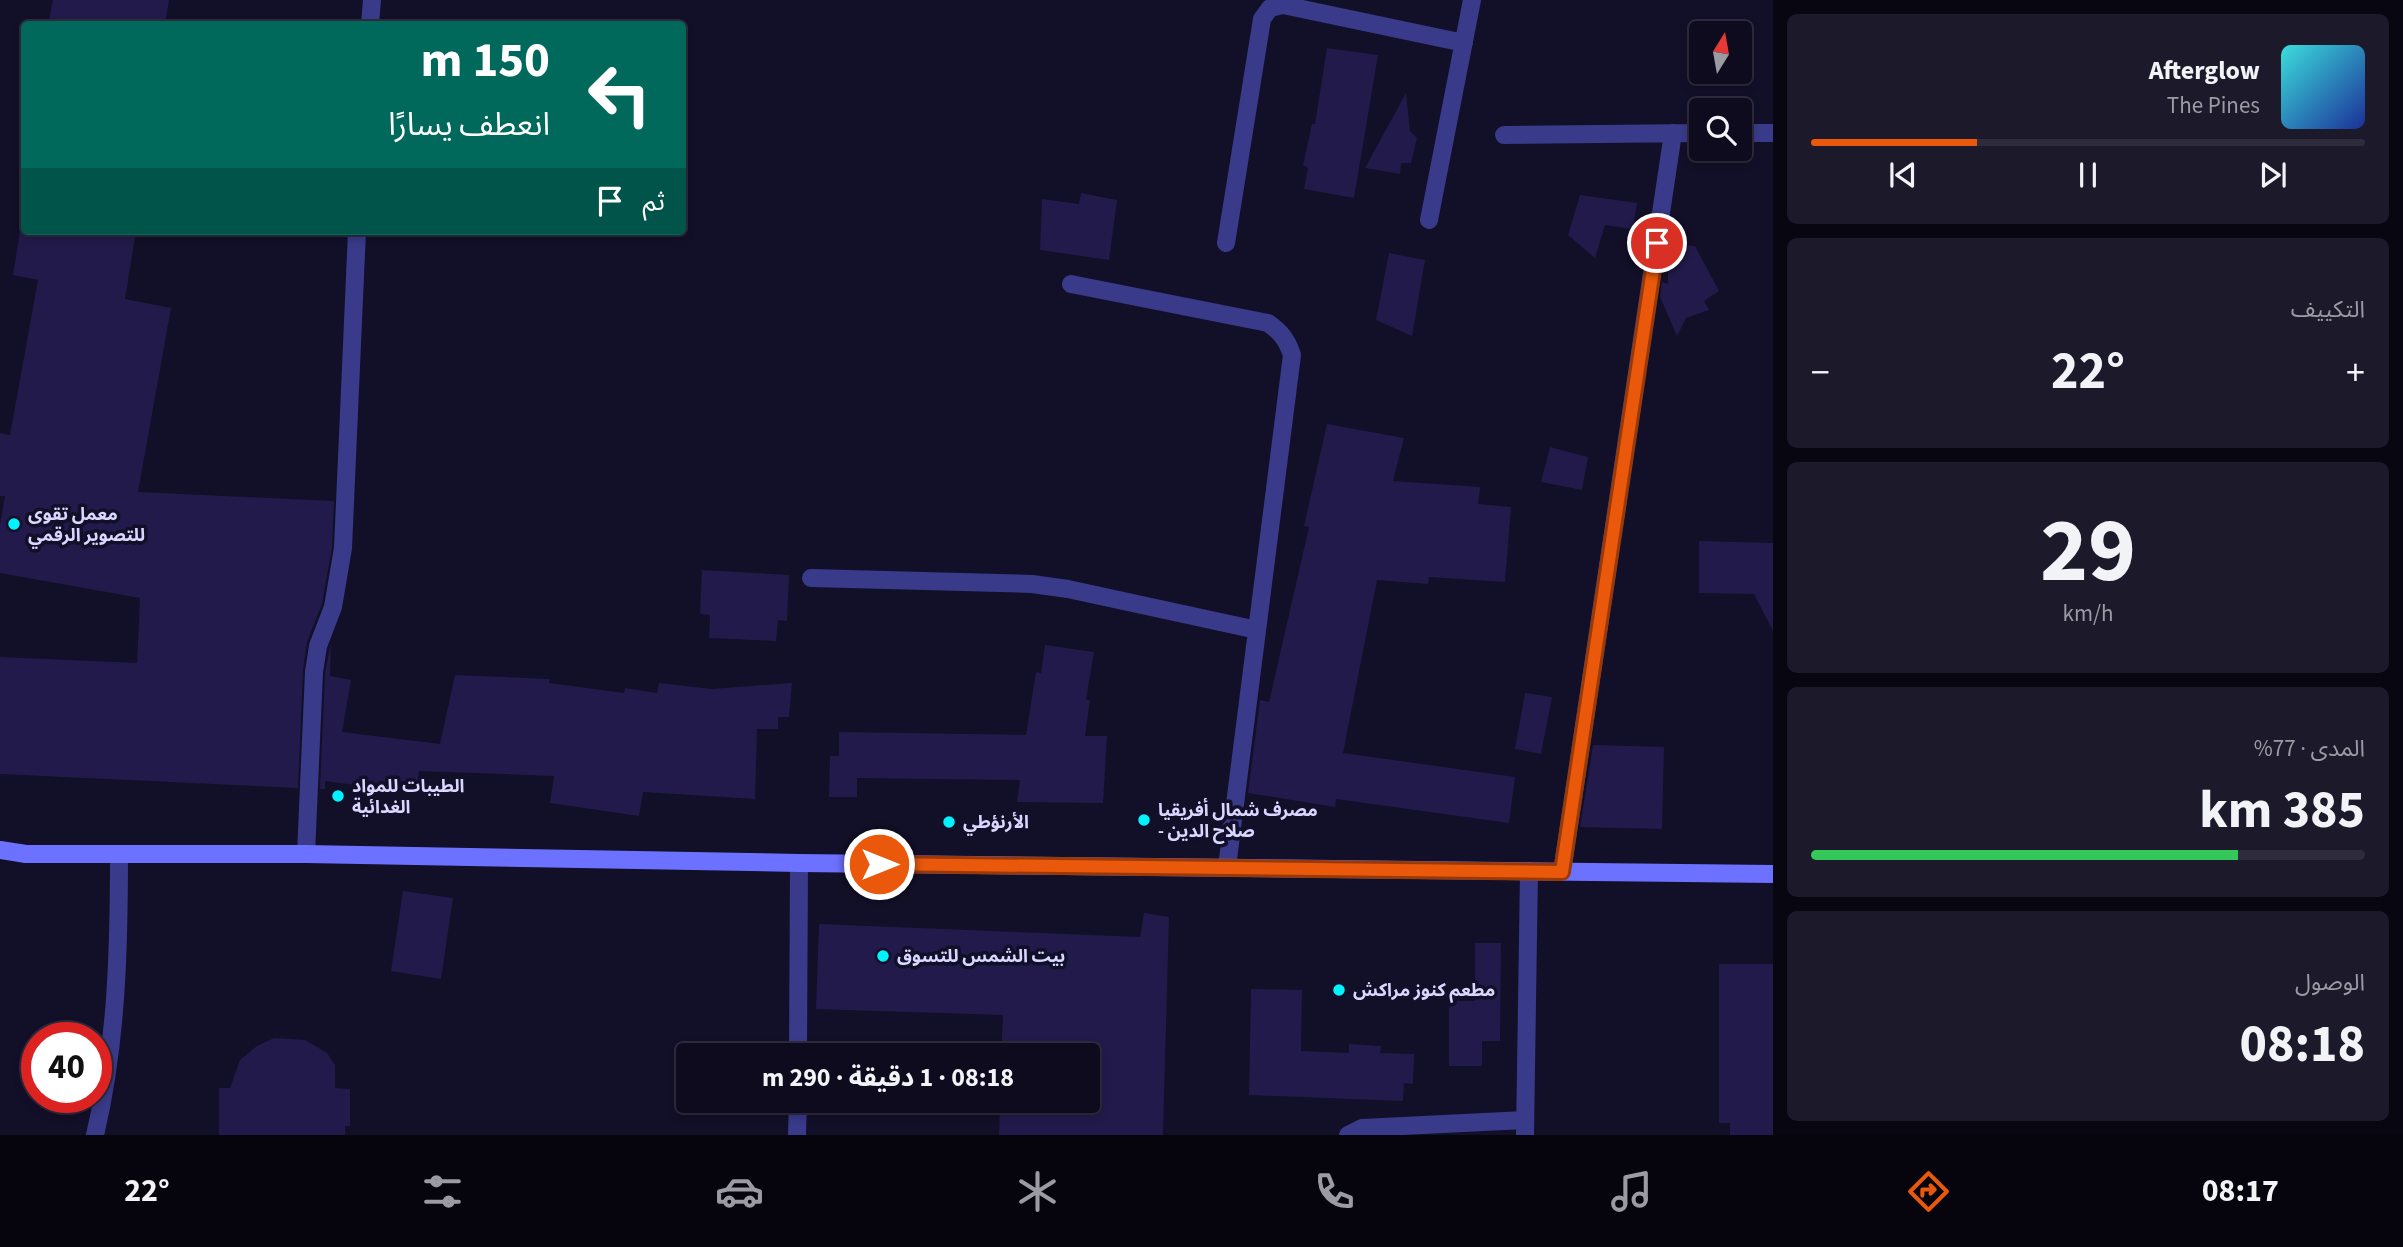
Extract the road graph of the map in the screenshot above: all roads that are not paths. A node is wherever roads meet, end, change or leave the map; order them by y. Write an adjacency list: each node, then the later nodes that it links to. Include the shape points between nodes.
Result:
1 (372, 0): 4 (street)
2 (1472, 0): 5 (street)
3 (1275, 3): 5 (street); 13 (street, via 1262,19)
4 (370, 21)
5 (1464, 43): 11 (street)
6 (1673, 133): 7 (street); 10 (street); 23 (street)
7 (1689, 133)
8 (1752, 133): 9 (street)
9 (1773, 133)
10 (1504, 135)
11 (1429, 220)
12 (358, 235): 19 (street, via 343,548 333,607 314,672)
13 (1226, 243)
14 (1071, 284): 16 (street, via 1268,323 1288,342 1292,368)
15 (811, 578): 16 (street, via 1032,584)
16 (1257, 630): 21 (street)
17 (0, 850): 18 (street)
18 (119, 854): 19 (street); 28 (street, via 112,1036)
19 (306, 854): 20 (street)
20 (799, 863): 21 (street); 25 (street)
21 (1227, 867): 22 (street)
22 (1529, 871): 23 (street); 27 (street)
23 (1562, 872): 24 (street)
24 (1773, 874)
25 (798, 1043)
26 (798, 1113): 29 (street)
27 (1525, 1128): 30 (street, via 1362,1128)
28 (95, 1135)
29 (797, 1135)
30 (1348, 1135)

